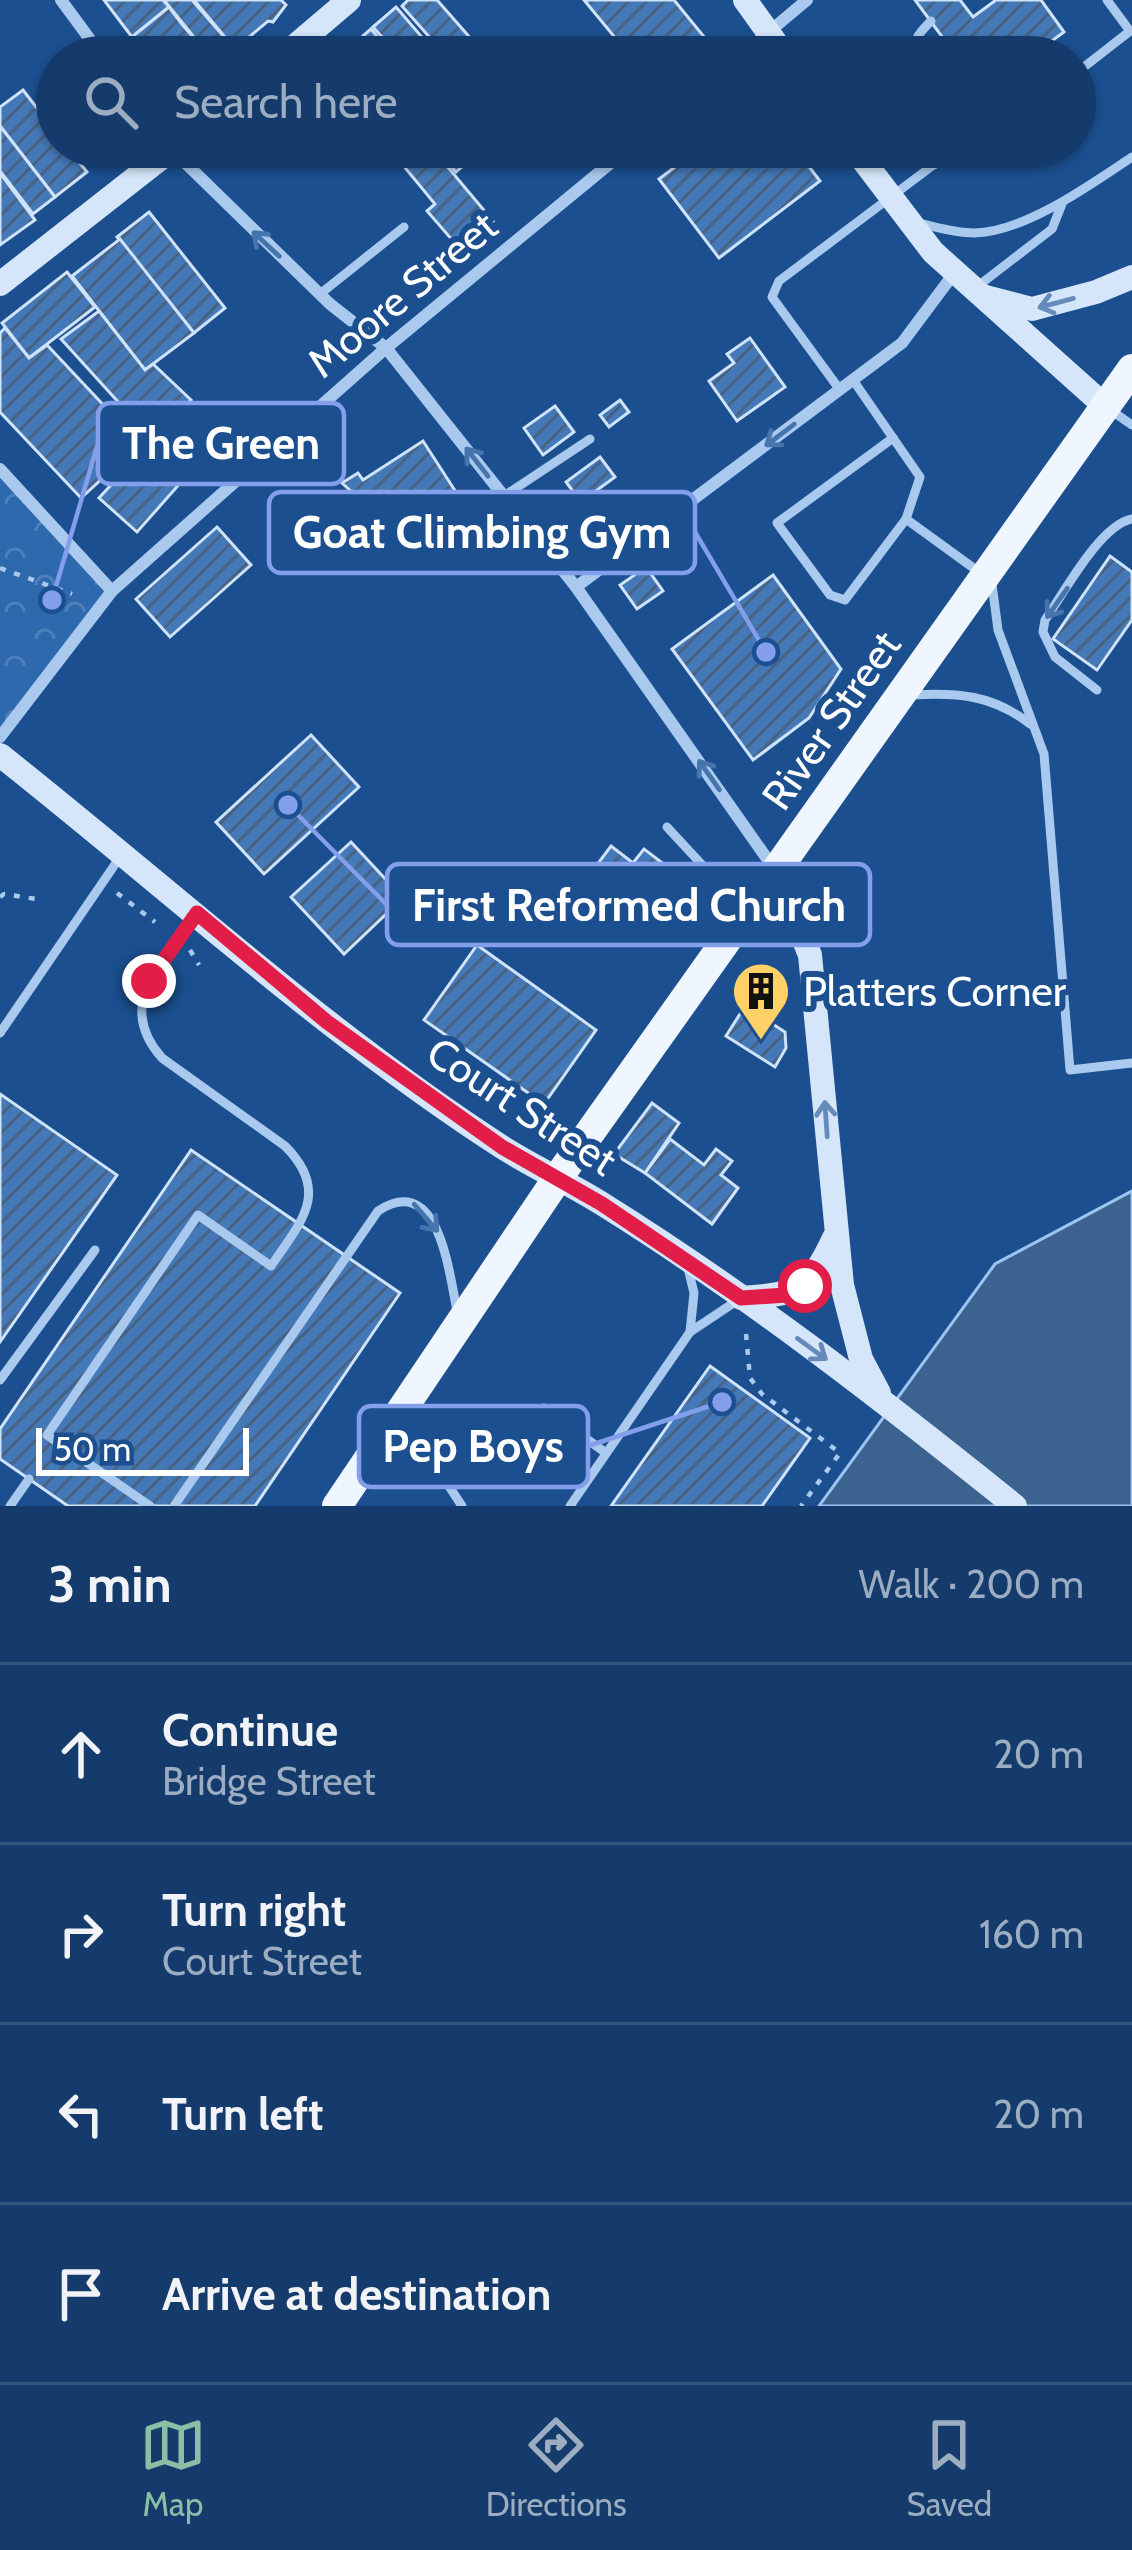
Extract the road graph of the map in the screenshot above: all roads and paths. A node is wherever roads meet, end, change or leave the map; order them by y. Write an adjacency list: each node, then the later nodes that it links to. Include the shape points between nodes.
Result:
1 (61, 0): 8 (street)
2 (350, 0): 9 (main road)
3 (745, 0): 7 (main road)
4 (807, 0): 7 (street)
5 (1107, 0): 13 (lane, via 1130,31)
6 (931, 20): 12 (lane)
7 (768, 33): 10 (street); 11 (main road)
8 (88, 36)
9 (307, 36)
10 (764, 36)
11 (770, 36)
12 (920, 36)
13 (1096, 58)
14 (1132, 157): 21 (lane)
15 (147, 168): 25 (main road)
16 (192, 168): 27 (street, one-way to 16)
17 (605, 168): 28 (street, Moore Street)
18 (868, 168): 20 (main road)
19 (930, 168): 20 (lane)
20 (891, 199): 22 (main road); 31 (lane, via 779,281 772,297)
21 (1062, 204): 22 (lane, via 977,233); 26 (lane, via 1052,229)
22 (909, 220): 26 (main road)
23 (404, 227): 27 (lane)
24 (1132, 277): 26 (main road, one-way to 26, via 1032,309)
25 (0, 284)
26 (969, 285): 30 (street); 32 (main road)
27 (320, 294): 28 (street)
28 (386, 348): 36 (street, one-way to 28); 42 (street, Moore Street)
29 (1132, 369): 32 (main road, River Street)
30 (853, 380): 31 (street); 33 (lane)
31 (840, 390): 41 (street, one-way to 41)
32 (1119, 416): 40 (main road, River Street)
33 (893, 438): 38 (lane, via 920,477); 38 (lane, via 777,523 830,595 845,600)
34 (590, 439): 36 (lane)
35 (0, 470): 42 (street)
36 (504, 496): 41 (street)
37 (1132, 519): 44 (lane, one-way to 44, via 1106,533 1042,632 1055,657)
38 (906, 520): 40 (lane)
39 (0, 568): 43 (path)
40 (988, 571): 45 (main road, River Street); 46 (lane, via 998,630)
41 (576, 587): 51 (street, one-way to 41)
42 (112, 591): 47 (street, Moore Street)
43 (72, 594)
44 (1097, 690)
45 (900, 696): 46 (lane, via 983,698); 51 (main road, River Street)
46 (1031, 725): 61 (lane, via 1044,754 1070,1070)
47 (0, 737)
48 (0, 755): 50 (main road, Court Street)
49 (667, 827): 56 (lane)
50 (123, 853): 55 (main road, Court Street); 60 (lane)
51 (776, 871): 56 (main road, River Street); 63 (main road, one-way to 51, via 816,986)
52 (2, 893): 54 (path)
53 (118, 893): 57 (path)
54 (42, 900)
55 (197, 913): 62 (main road, Court Street, via 327,1022); 76 (lane, via 141,999 146,1040 285,1146 311,1199 271,1266 198,1215 47,1435)
56 (746, 913): 62 (main road, River Street)
57 (155, 922)
58 (189, 949): 59 (path)
59 (200, 965)
60 (0, 1033)
61 (1132, 1063)
62 (557, 1179): 65 (main road, Court Street); 67 (main road, River Street)
63 (835, 1236): 66 (main road, via 805,1286); 70 (main road, via 850,1324)
64 (95, 1250): 69 (lane)
65 (683, 1258): 66 (main road, Court Street); 68 (lane, via 694,1293)
66 (741, 1298): 68 (lane); 70 (main road, Court Street, one-way to 70); 81 (path, via 750,1378 840,1453)
67 (460, 1325): 71 (main road, River Street); 77 (lane, one-way to 67, via 345,1256 391,1202 409,1201 439,1232)
68 (690, 1333): 73 (lane)
69 (0, 1380)
70 (883, 1400): 82 (main road, Court Street)
71 (406, 1404): 78 (main road, River Street); 79 (lane, via 420,1442)
72 (544, 1408): 73 (lane)
73 (606, 1454): 80 (lane)
74 (29, 1479): 75 (lane)
75 (10, 1506)
76 (151, 1506)
77 (174, 1506)
78 (337, 1506)
79 (462, 1506)
80 (570, 1506)
81 (801, 1506)
82 (1015, 1506)

